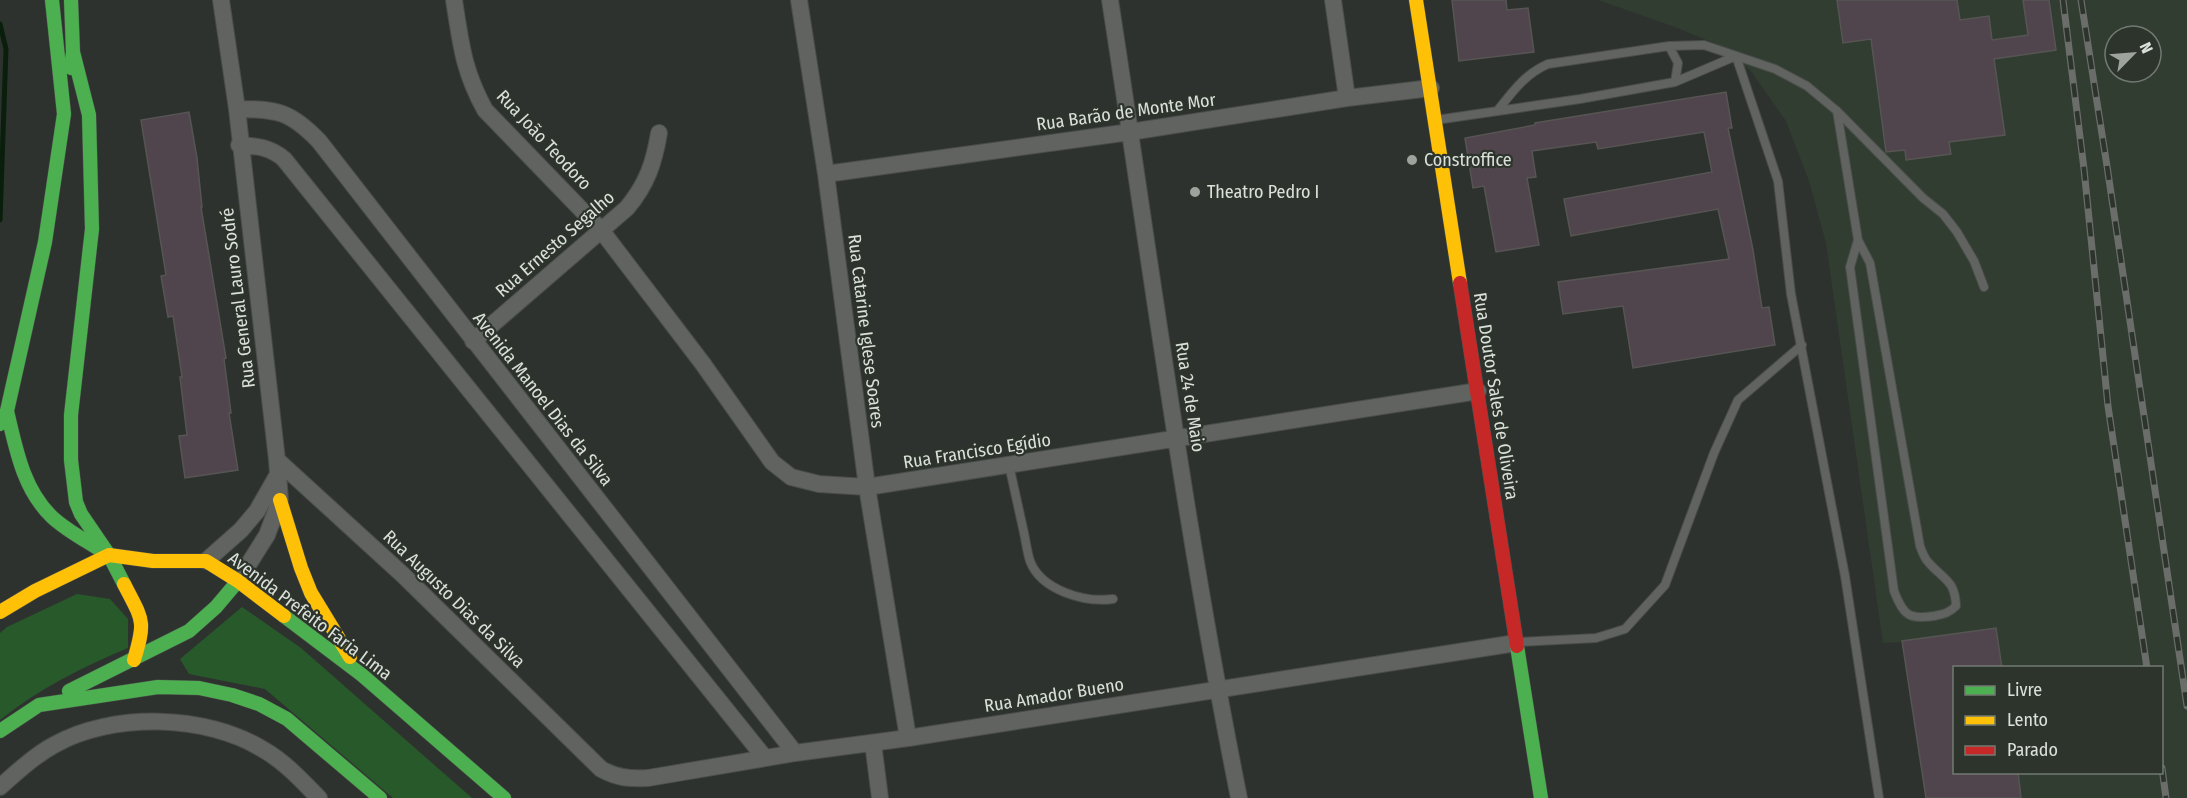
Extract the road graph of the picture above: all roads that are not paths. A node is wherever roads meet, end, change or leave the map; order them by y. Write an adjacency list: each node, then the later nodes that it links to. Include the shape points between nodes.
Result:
1 (52, 0): 18 (main road)
2 (71, 0): 10 (main road)
3 (221, 0): 15 (street, Rua General Lauro Sodré)
4 (454, 0): 24 (street, Rua João Teodoro, via 463,60 486,110)
5 (799, 0): 23 (street, Rua Catarine Iglese Soares)
6 (1110, 0): 20 (street, Rua 24 de Maio)
7 (1333, 0): 14 (street)
8 (1416, 0): 13 (main road, Rua Doutor Sales de Oliveira)
9 (1670, 46): 11 (lane, via 1704,45); 12 (lane, via 1678,63); 16 (lane, via 1548,64 1520,81)
10 (73, 52): 18 (main road); 37 (main road, via 89,115 92,229 72,415 71,460 76,502)
11 (1736, 56): 12 (lane); 17 (lane, via 1775,69 1807,86); 28 (lane, via 1778,181 1791,294)
12 (1675, 82): 16 (lane)
13 (1431, 88): 14 (street, Rua Barão de Monte Mor); 19 (main road, Rua Doutor Sales de Oliveira)
14 (1347, 98): 20 (street, Rua Barão de Monte Mor)
15 (237, 109): 22 (street, Rua General Lauro Sodré); 27 (street, Avenida Manoel Dias da Silva, via 266,109 286,114 302,124)
16 (1498, 110): 19 (lane)
17 (1837, 111): 25 (lane); 26 (lane, via 1943,214 1974,261)
18 (64, 114): 30 (main road, via 45,242)
19 (1434, 120): 29 (main road, Rua Doutor Sales de Oliveira)
20 (1130, 132): 23 (street, Rua Barão de Monte Mor); 32 (street, Rua 24 de Maio)
21 (658, 133): 24 (street, Rua Ernesto Segalho, via 654,160 641,191)
22 (239, 145): 34 (street, Rua General Lauro Sodré); 50 (street, via 273,150 284,159)
23 (826, 174): 35 (street, Rua Catarine Iglese Soares)
24 (601, 230): 27 (street, Rua Ernesto Segalho); 35 (street, Rua Francisco Egídio, via 703,364 771,462 791,477)
25 (1858, 240): 25 (lane, via 1850,267 1894,591 1909,616 1949,613 1956,606 1956,593 1950,582 1927,562 1920,546 1870,263)
26 (1984, 287)
27 (473, 341): 47 (street, Avenida Manoel Dias da Silva)
28 (1802, 345): 42 (lane, via 1738,400 1665,585 1625,629 1596,638); 62 (lane, via 1845,576)
29 (1478, 391): 32 (street, Rua Francisco Egídio); 42 (main road, Rua Doutor Sales de Oliveira)
30 (7, 411): 31 (main road); 37 (main road, via 20,465 36,497 67,529)
31 (0, 424)
32 (1176, 440): 33 (street, Rua Francisco Egídio); 45 (street, Rua 24 de Maio)
33 (1009, 465): 35 (street, Rua Francisco Egídio); 40 (lane, via 1030,561 1041,577 1082,598)
34 (278, 468): 36 (street, Rua General Lauro Sodré); 38 (street, via 257,511); 54 (street, Rua Augusto Dias da Silva, via 403,575)
35 (867, 488): 49 (street, Rua Catarine Iglese Soares)
36 (280, 500): 39 (street, Rua General Lauro Sodré, via 267,535); 44 (main road, via 310,593)
37 (109, 555): 38 (main road, Avenida Prefeito Faria Lima, via 153,561); 41 (main road); 43 (main road, via 141,616 143,631)
38 (206, 561): 39 (main road, Avenida Prefeito Faria Lima)
39 (238, 581): 43 (main road, via 189,631); 44 (main road, Avenida Prefeito Faria Lima)
40 (1113, 599)
41 (0, 612)
42 (1516, 643): 45 (street, Rua Amador Bueno); 61 (main road, Rua Doutor Sales de Oliveira)
43 (134, 660): 46 (main road)
44 (362, 675): 58 (main road, Avenida Prefeito Faria Lima)
45 (1217, 689): 49 (street, Rua Amador Bueno); 60 (street, Rua 24 de Maio)
46 (39, 705): 48 (main road); 57 (main road, via 158,687 232,694 287,719)
47 (771, 723): 50 (street); 52 (street, Avenida Manoel Dias da Silva)
48 (0, 731)
49 (908, 738): 51 (street, Rua Amador Bueno)
50 (750, 741): 53 (street)
51 (873, 743): 52 (street, Rua Amador Bueno); 59 (street)
52 (795, 753): 53 (street, Rua Amador Bueno)
53 (765, 758): 54 (street, Rua Amador Bueno, via 648,778 613,776)
54 (601, 769)
55 (0, 787): 56 (street, via 54,745 82,733 135,722 166,721 235,736 264,749)
56 (319, 798)
57 (380, 798)
58 (504, 798)
59 (880, 798)
60 (1239, 798)
61 (1541, 798)
62 (1880, 798)

